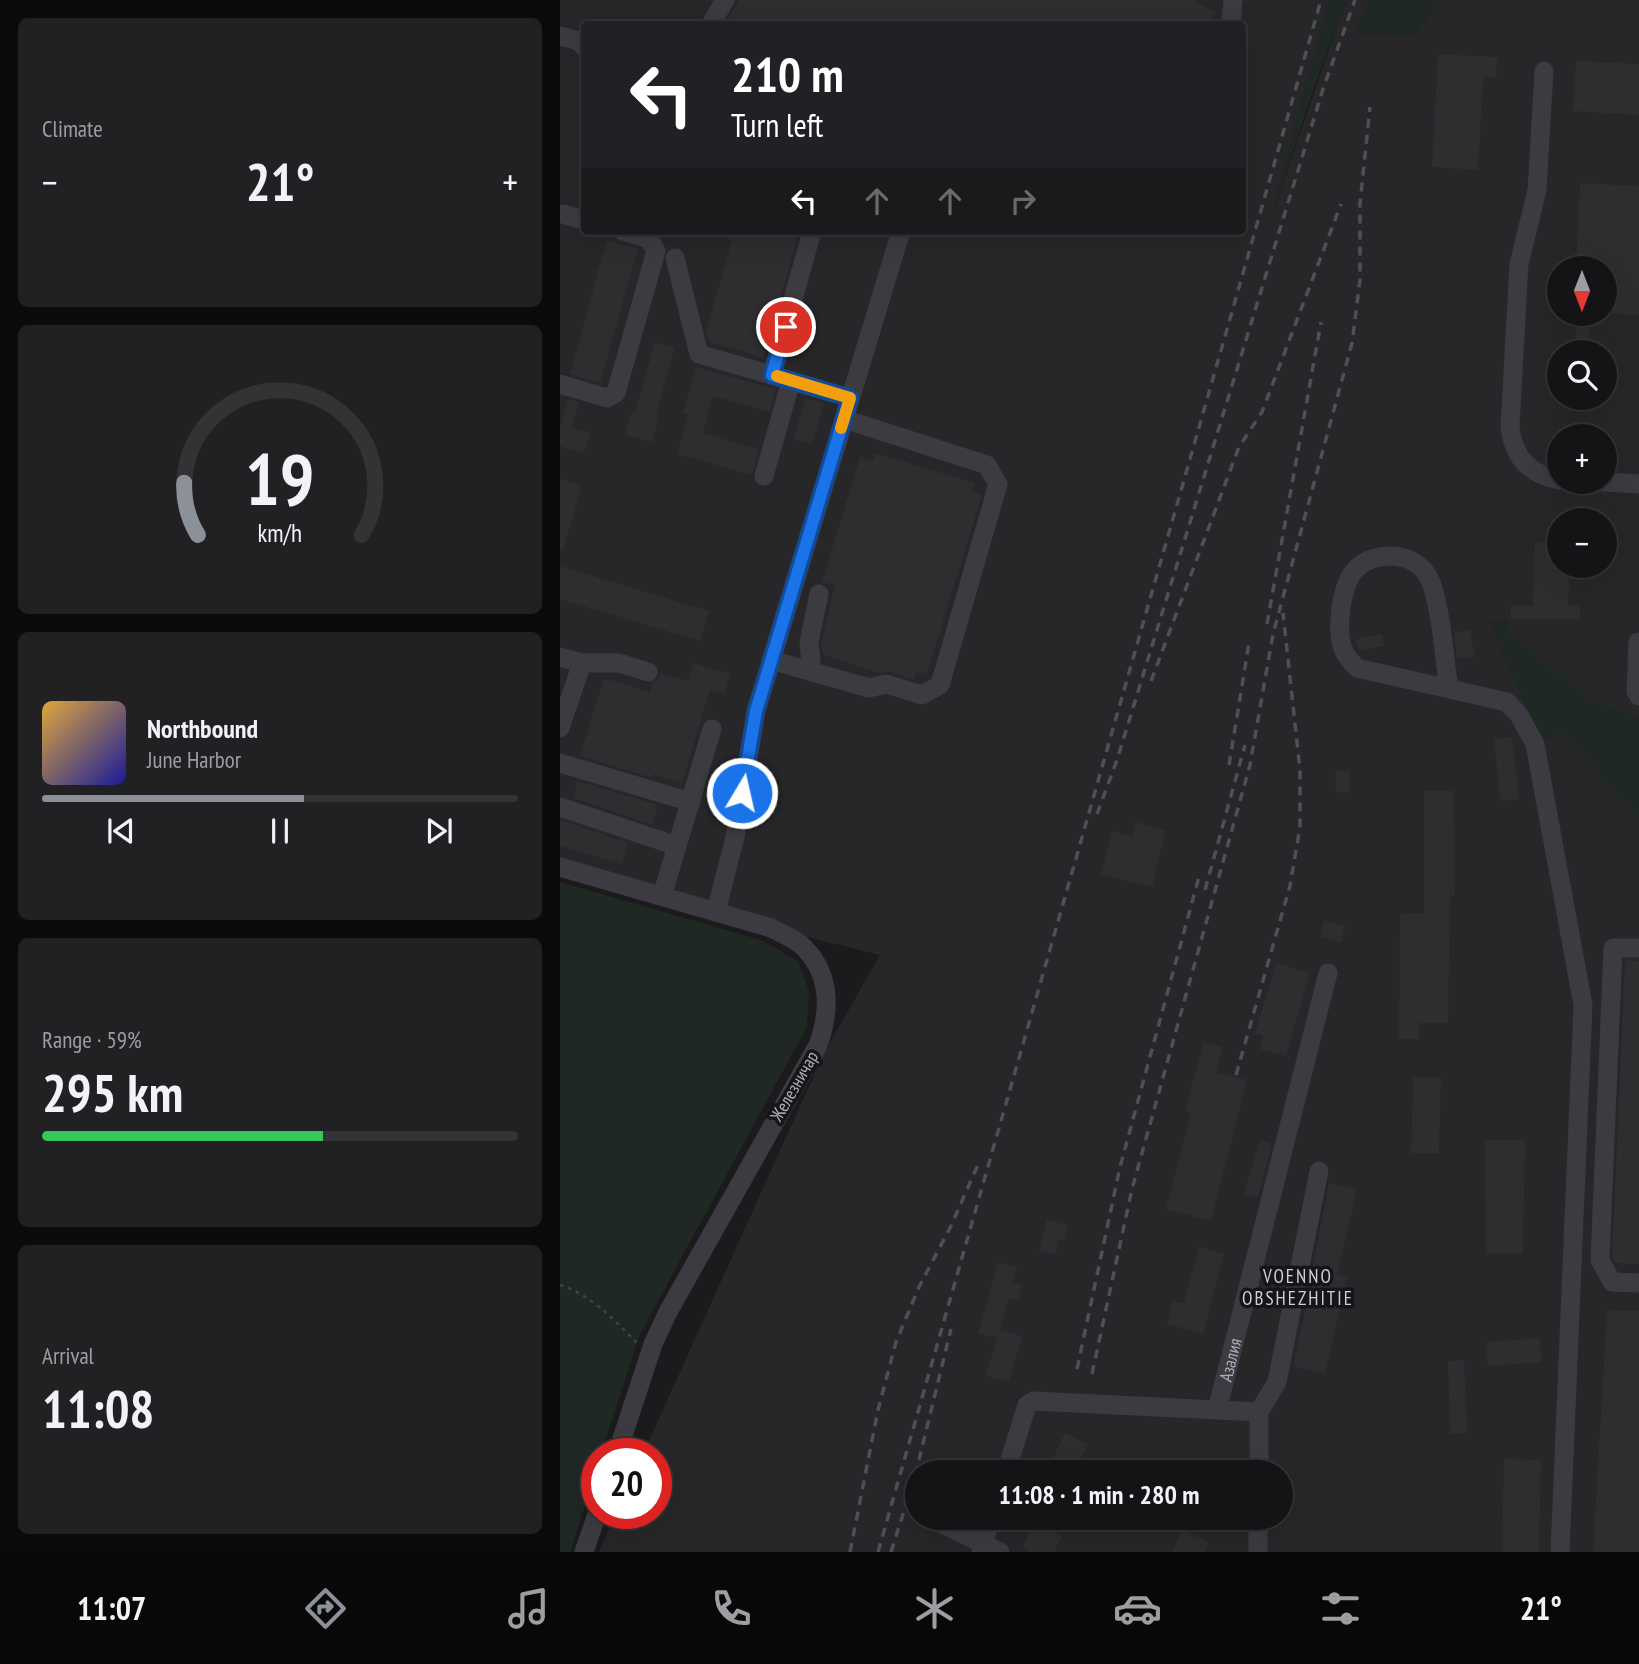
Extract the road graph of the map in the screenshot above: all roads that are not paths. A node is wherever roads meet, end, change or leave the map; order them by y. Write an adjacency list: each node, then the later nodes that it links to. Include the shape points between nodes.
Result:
1 (725, 0): 3 (street)
2 (1233, 0): 4 (street)
3 (713, 21)
4 (1231, 21)
5 (560, 36): 6 (street)
6 (581, 43)
7 (1544, 71): 21 (street, via 1537,190 1519,264 1510,426 1515,449 1528,468)
8 (563, 214): 9 (street)
9 (581, 219)
10 (636, 235): 14 (street, via 649,239)
11 (661, 235): 14 (street)
12 (811, 235): 16 (street)
13 (900, 235): 18 (street)
14 (656, 251): 17 (street, via 616,393 607,398)
15 (675, 258): 16 (street, via 699,354)
16 (782, 378): 18 (street); 20 (street)
17 (560, 384)
18 (850, 398): 19 (street)
19 (844, 419): 27 (street); 30 (street, via 988,466 998,484 940,685 922,695 886,684 869,688)
20 (764, 476)
21 (1547, 477)
22 (1617, 483): 23 (street)
23 (1639, 484)
24 (819, 594): 30 (street, via 808,642)
25 (1638, 642): 32 (street)
26 (560, 657): 28 (street)
27 (771, 660): 30 (street); 41 (street, via 756,711 735,837)
28 (582, 663): 29 (street, via 620,663); 33 (street)
29 (648, 672)
30 (813, 672)
31 (1449, 689): 31 (street, via 1357,667 1344,651 1338,622 1355,569 1381,555 1411,559 1428,576); 58 (street, via 1507,702 1535,744 1583,1005)
32 (1639, 696)
33 (560, 728)
34 (712, 729): 36 (street)
35 (560, 763): 36 (street)
36 (691, 802): 38 (street)
37 (560, 807): 38 (street)
38 (677, 846): 40 (street)
39 (560, 867): 40 (street, Железничар)
40 (662, 896): 41 (street, Железничар)
41 (716, 912): 48 (street, Железничар, via 771,928 800,944 825,987 828,1011 818,1045 668,1312)
42 (1639, 948): 45 (street, via 1613,948 1600,1260 1612,1282)
43 (1328, 973): 46 (street, Азалия)
44 (1319, 1171): 47 (street, via 1277,1382)
45 (1639, 1283)
46 (1217, 1410): 47 (street); 49 (street, via 1034,1401 1027,1405)
47 (1259, 1412): 50 (street)
48 (622, 1438)
49 (1010, 1460)
50 (1259, 1460)
51 (592, 1529): 56 (street)
52 (953, 1530): 55 (street)
53 (990, 1530): 55 (street)
54 (1258, 1530): 57 (street)
55 (988, 1549)
56 (584, 1552)
57 (1258, 1552)
58 (1560, 1552)

